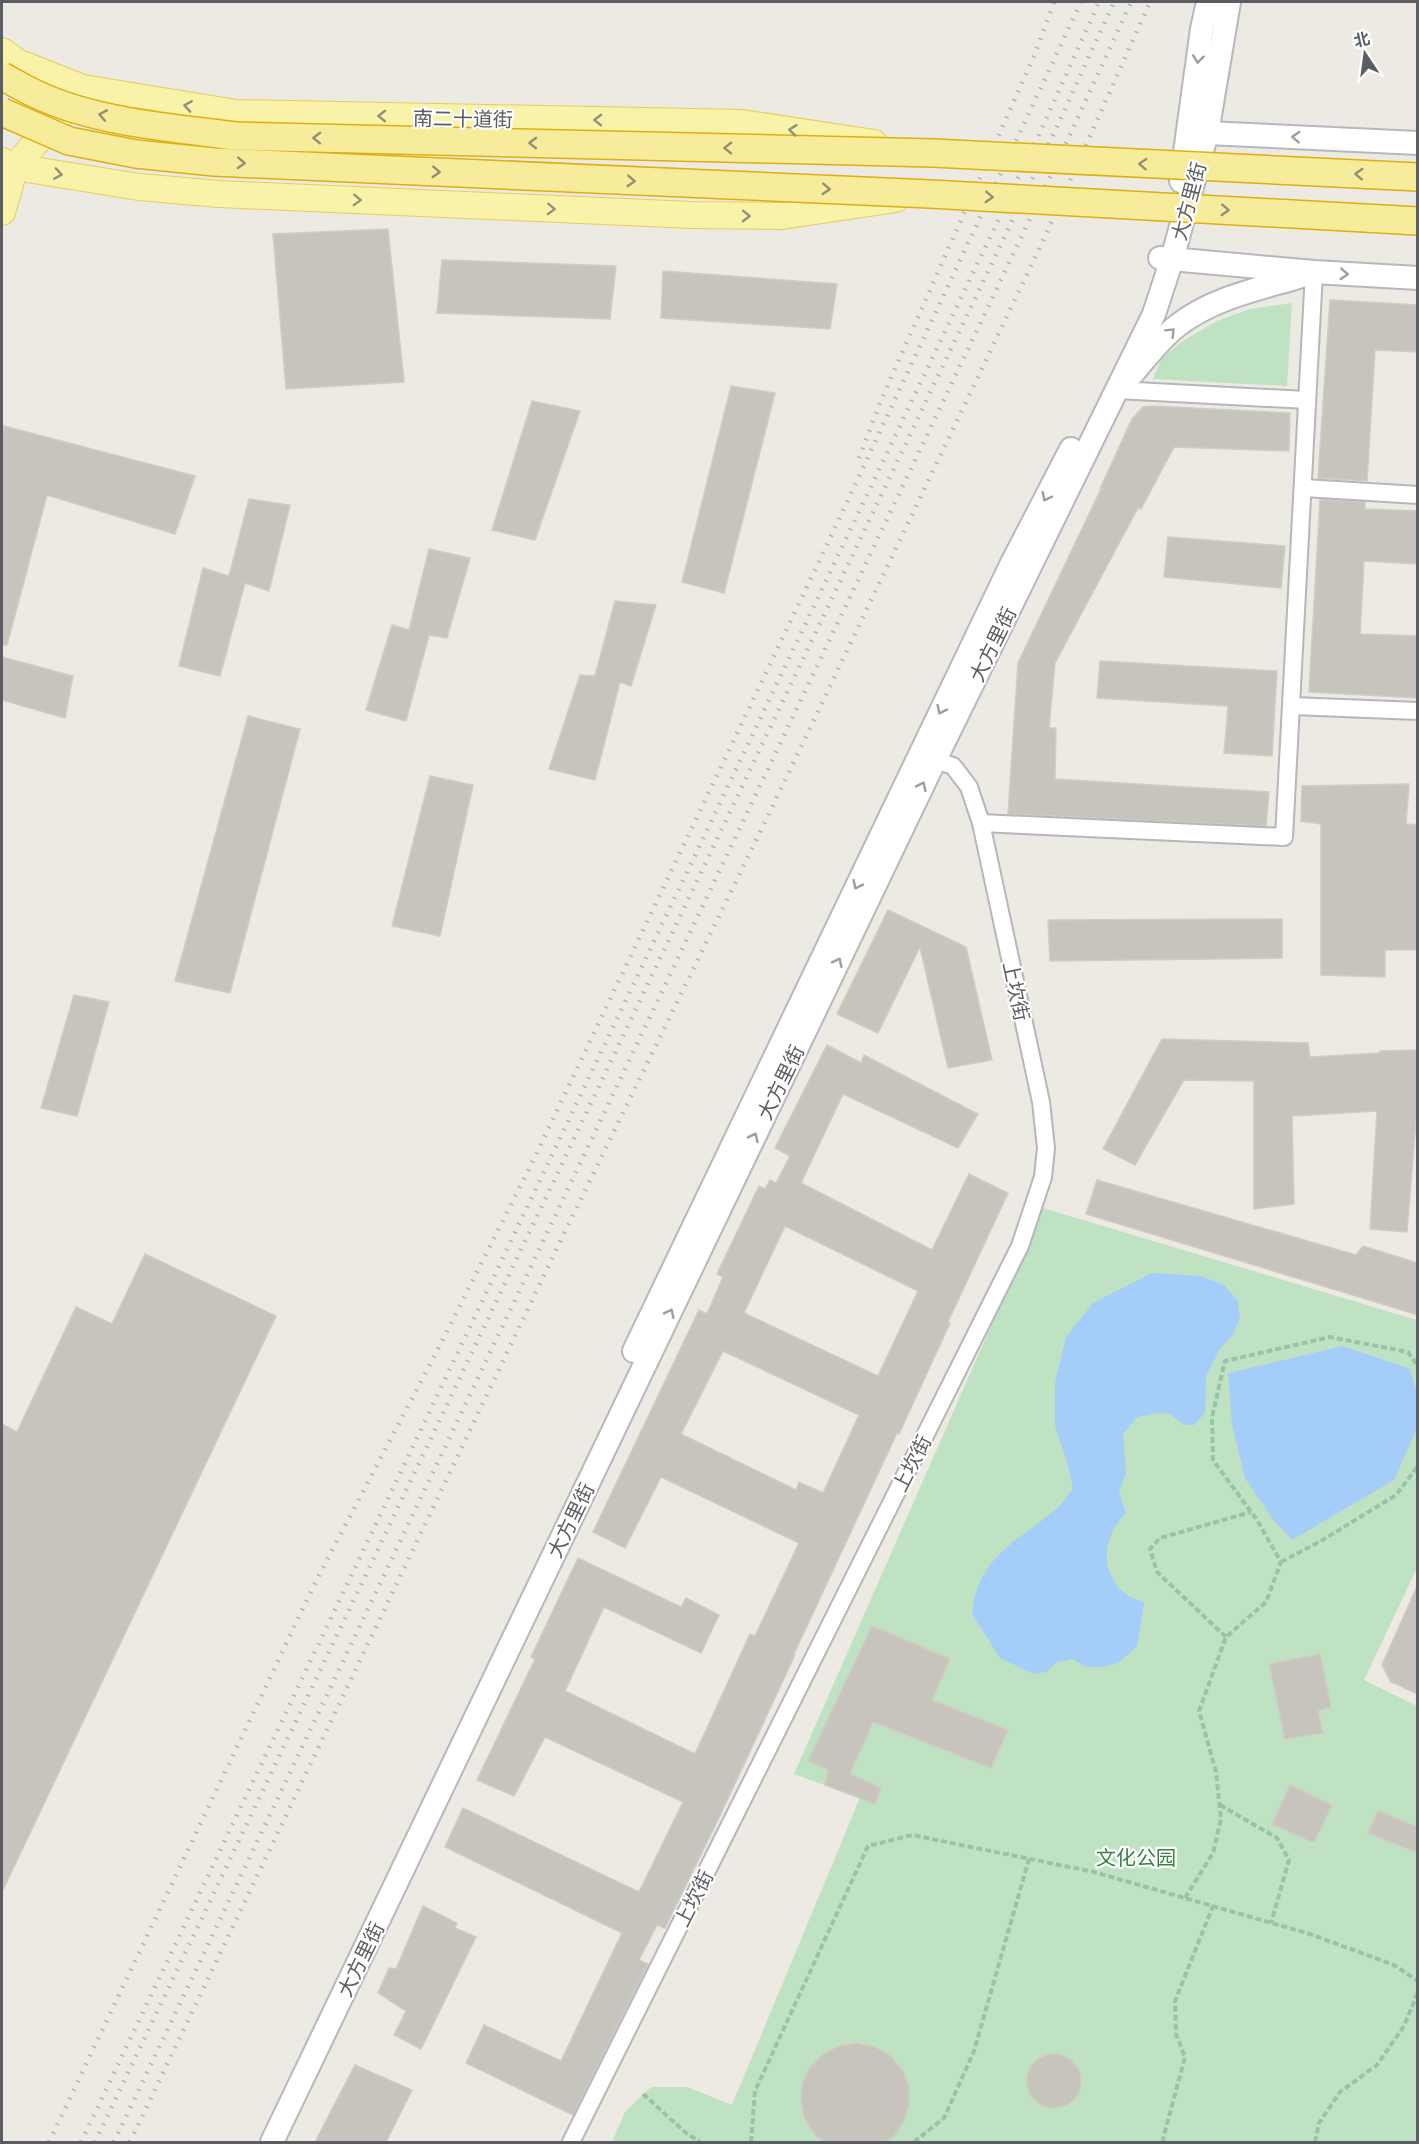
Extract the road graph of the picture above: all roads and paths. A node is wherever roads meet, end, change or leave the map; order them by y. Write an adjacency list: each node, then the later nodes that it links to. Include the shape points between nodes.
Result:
1 (1208, 2): 15 (main road, 大方里街, one-way to 15)
2 (1229, 2): 7 (main road, 大方里街)
3 (7, 63): 4 (main road); 5 (main road, 南二十道街); 9 (highway, one-way to 3, bridge, via 236,136 84,112 39,96)
4 (2, 83)
5 (82, 88): 9 (main road, 南二十道街, one-way to 5, via 742,123 236,113); 10 (main road)
6 (2, 112): 12 (highway, one-way to 12, bridge, via 69,141 136,154 214,162)
7 (1207, 133): 8 (main road, one-way to 7); 15 (main road, 大方里街)
8 (1418, 142)
9 (933, 153): 11 (highway, one-way to 9, bridge)
10 (8, 164): 12 (main road, one-way to 12, via 139,187 219,194 692,214 782,216); 13 (main road)
11 (1418, 177)
12 (930, 194): 14 (highway, one-way to 14, bridge)
13 (2, 212)
14 (1418, 221)
15 (1166, 259): 16 (main road); 18 (main road, 大方里街, via 1154,314); 39 (main road, 大方里街, one-way to 39, via 1011,565 722,1165)
16 (1314, 272): 17 (main road, one-way to 17); 18 (main road, one-way to 16, via 1176,326 1205,308); 19 (street)
17 (1418, 278)
18 (1117, 390): 19 (street); 24 (main road, 大方里街)
19 (1307, 400): 20 (street)
20 (1304, 488): 21 (street); 22 (street)
21 (1418, 495)
22 (1292, 706): 23 (street); 25 (street, via 1284,837)
23 (1418, 711)
24 (935, 760): 25 (street, 上坎街, via 953,766 969,787); 40 (main road, 大方里街, one-way to 24)
25 (981, 824): 41 (street, 上坎街, via 1041,1102 1046,1148 1043,1177 1020,1246)
26 (1418, 1366): 28 (path, via 1408,1352 1330,1337 1225,1361 1212,1417 1213,1460)
27 (1418, 1466): 29 (path, via 1396,1495)
28 (1251, 1512): 29 (path); 30 (path, via 1160,1539 1149,1549 1157,1572)
29 (1281, 1562): 30 (path, via 1266,1602)
30 (1226, 1637): 31 (path, via 1199,1711 1216,1772)
31 (1219, 1805): 33 (path, via 1221,1819 1213,1853); 35 (path, via 1277,1838 1289,1860)
32 (1029, 1859): 33 (path, via 1094,1872); 43 (path, via 912,1835 868,1846 755,2091); 44 (path, via 974,2051 944,2118)
33 (1185, 1898): 34 (path)
34 (1213, 1906): 35 (path); 45 (path, via 1175,2001 1176,2034 1185,2057)
35 (1271, 1923): 36 (path, via 1394,1965)
36 (1418, 1981)
37 (1418, 1992): 46 (path, via 1404,2026 1377,2065 1340,2092 1319,2123)
38 (644, 2094): 42 (path)
39 (260, 2142)
40 (272, 2142)
41 (571, 2142)
42 (700, 2142)
43 (751, 2142)
44 (915, 2142)
45 (1164, 2142)
46 (1315, 2142)

